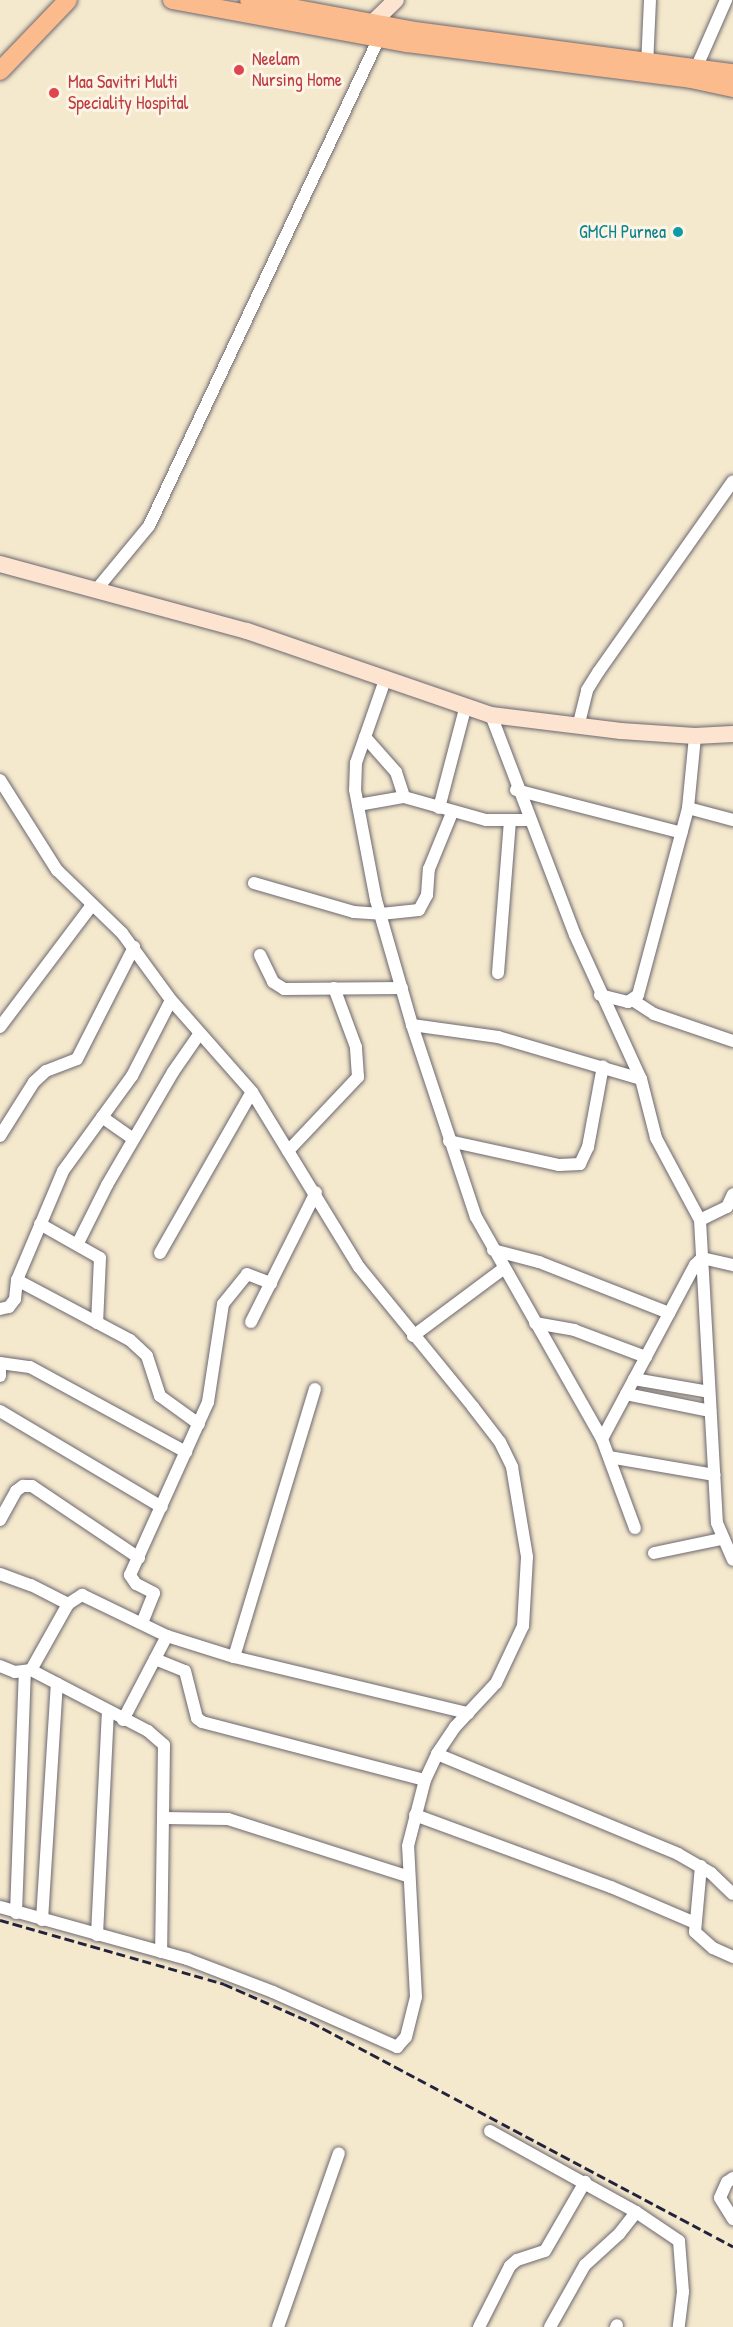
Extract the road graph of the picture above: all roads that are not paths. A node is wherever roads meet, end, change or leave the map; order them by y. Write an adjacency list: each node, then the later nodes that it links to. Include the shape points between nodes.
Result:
1 (68, 0): 9 (main road)
2 (172, 0): 7 (main road)
3 (249, 0): 7 (main road)
4 (396, 0): 7 (street)
5 (650, 0): 8 (street)
6 (726, 0): 10 (street)
7 (370, 32): 8 (main road); 15 (street, via 149,526)
8 (647, 67): 10 (main road)
9 (0, 71)
10 (694, 73): 11 (main road); 12 (main road)
11 (733, 73)
12 (733, 88)
13 (733, 481): 19 (street, via 587,690)
14 (0, 564): 15 (street)
15 (96, 590): 16 (street, via 247,631)
16 (385, 680): 17 (street); 22 (street)
17 (465, 709): 18 (street); 27 (street)
18 (491, 715): 19 (street); 24 (street)
19 (578, 727): 21 (street)
20 (733, 734): 21 (street)
21 (695, 736): 28 (street)
22 (365, 737): 25 (street, via 396,772); 26 (street, via 356,763)
23 (0, 780): 35 (street, via 57,870)
24 (516, 790): 30 (street); 33 (street)
25 (404, 797): 26 (street); 27 (street)
26 (358, 805): 36 (street)
27 (439, 807): 29 (street)
28 (688, 808): 31 (street); 33 (street)
29 (452, 813): 32 (street); 36 (street, via 429,869 424,904 419,910)
30 (529, 820): 32 (street); 42 (street)
31 (733, 820)
32 (510, 821): 39 (street)
33 (682, 833): 44 (street)
34 (254, 883): 36 (street, via 331,907)
35 (92, 905): 37 (street); 46 (street)
36 (381, 914): 41 (street)
37 (134, 947): 43 (street); 53 (street, via 77,1059 46,1071 34,1082)
38 (260, 955): 40 (street, via 279,987)
39 (498, 973)
40 (334, 988): 41 (street); 56 (street, via 356,1047 358,1077)
41 (402, 988): 45 (street)
42 (600, 995): 44 (street); 50 (street)
43 (171, 1000): 47 (street); 52 (street, via 132,1076)
44 (634, 1001): 48 (street, via 654,1014)
45 (412, 1025): 49 (street, via 498,1037); 55 (street)
46 (0, 1027)
47 (200, 1033): 51 (street); 54 (street)
48 (733, 1041)
49 (603, 1066): 50 (street); 55 (street, via 588,1147 580,1164 560,1165)
50 (641, 1079): 59 (street, via 656,1138)
51 (252, 1092): 56 (street); 63 (street)
52 (102, 1117): 54 (street); 60 (street, via 63,1171)
53 (0, 1136)
54 (134, 1139): 61 (street)
55 (449, 1141): 62 (street, via 476,1217)
56 (288, 1151): 57 (street)
57 (316, 1192): 68 (street); 74 (street, via 358,1267)
58 (733, 1194): 59 (street, via 727,1207)
59 (700, 1220): 64 (street)
60 (40, 1224): 61 (street); 67 (street)
61 (78, 1243): 72 (street, via 100,1258)
62 (493, 1250): 66 (street); 70 (street, via 548,1265)
63 (160, 1253)
64 (702, 1258): 65 (street); 70 (street, via 688,1275); 80 (street)
65 (733, 1264)
66 (503, 1269): 73 (street); 74 (street)
67 (17, 1280): 69 (street, via 12,1304); 72 (street)
68 (271, 1283): 71 (street); 84 (street, via 247,1274 223,1304 211,1390)
69 (0, 1309)
70 (669, 1313): 75 (street)
71 (251, 1322)
72 (97, 1323): 84 (street, via 139,1348 147,1356 160,1396)
73 (535, 1323): 75 (street, via 574,1330); 85 (street)
74 (413, 1336): 106 (street, via 500,1442 512,1467 520,1501 527,1557 523,1626 496,1683)
75 (645, 1357): 78 (street)
76 (0, 1363): 77 (street); 86 (street, via 30,1367)
77 (0, 1376)
78 (634, 1379): 80 (street); 81 (street)
79 (315, 1389): 100 (street)
80 (709, 1392): 83 (street)
81 (626, 1394): 83 (street); 85 (street)
82 (0, 1411): 89 (street)
83 (710, 1411): 88 (street)
84 (199, 1424): 86 (street)
85 (602, 1439): 87 (street)
86 (186, 1452): 89 (street)
87 (609, 1457): 88 (street); 91 (street)
88 (714, 1475): 92 (street)
89 (162, 1507): 94 (street)
90 (0, 1520): 94 (street, via 16,1491 32,1486)
91 (635, 1528)
92 (722, 1539): 93 (street); 95 (street)
93 (654, 1553)
94 (139, 1558): 98 (street, via 131,1580 154,1593)
95 (733, 1560)
96 (0, 1574): 97 (street, via 31,1584)
97 (68, 1604): 98 (street, via 82,1595); 103 (street)
98 (142, 1623): 99 (street)
99 (166, 1636): 100 (street); 101 (street)
100 (234, 1657): 106 (street)
101 (155, 1659): 107 (street); 109 (street, via 185,1671 197,1718 202,1722)
102 (0, 1666): 103 (street)
103 (28, 1672): 104 (street); 116 (street)
104 (57, 1683): 105 (street); 117 (street)
105 (108, 1712): 107 (street); 119 (street)
106 (468, 1713): 108 (street)
107 (123, 1720): 111 (street, via 148,1731 164,1745)
108 (436, 1754): 109 (street); 112 (street)
109 (425, 1780): 110 (street)
110 (415, 1815): 113 (street); 118 (street, via 611,1887)
111 (164, 1818): 113 (street, via 228,1819); 120 (street)
112 (701, 1866): 114 (street); 118 (street)
113 (407, 1876): 120 (street, via 416,1997 406,2037 397,2047 273,1992)
114 (733, 1894)
115 (0, 1907): 116 (street)
116 (16, 1913): 117 (street)
117 (42, 1920): 119 (street)
118 (693, 1922): 121 (street, via 701,1939)
119 (98, 1935): 120 (street)
120 (161, 1952)
121 (733, 1957)
122 (490, 2131): 125 (street)
123 (339, 2152): 128 (street)
124 (733, 2178): 127 (street, via 720,2198)
125 (585, 2182): 126 (street); 129 (street, via 545,2251 510,2266)
126 (636, 2212): 130 (street, via 585,2265); 131 (street, via 669,2232 683,2251)
127 (733, 2218)
128 (278, 2327)
129 (479, 2327)
130 (550, 2327)
131 (679, 2327)

